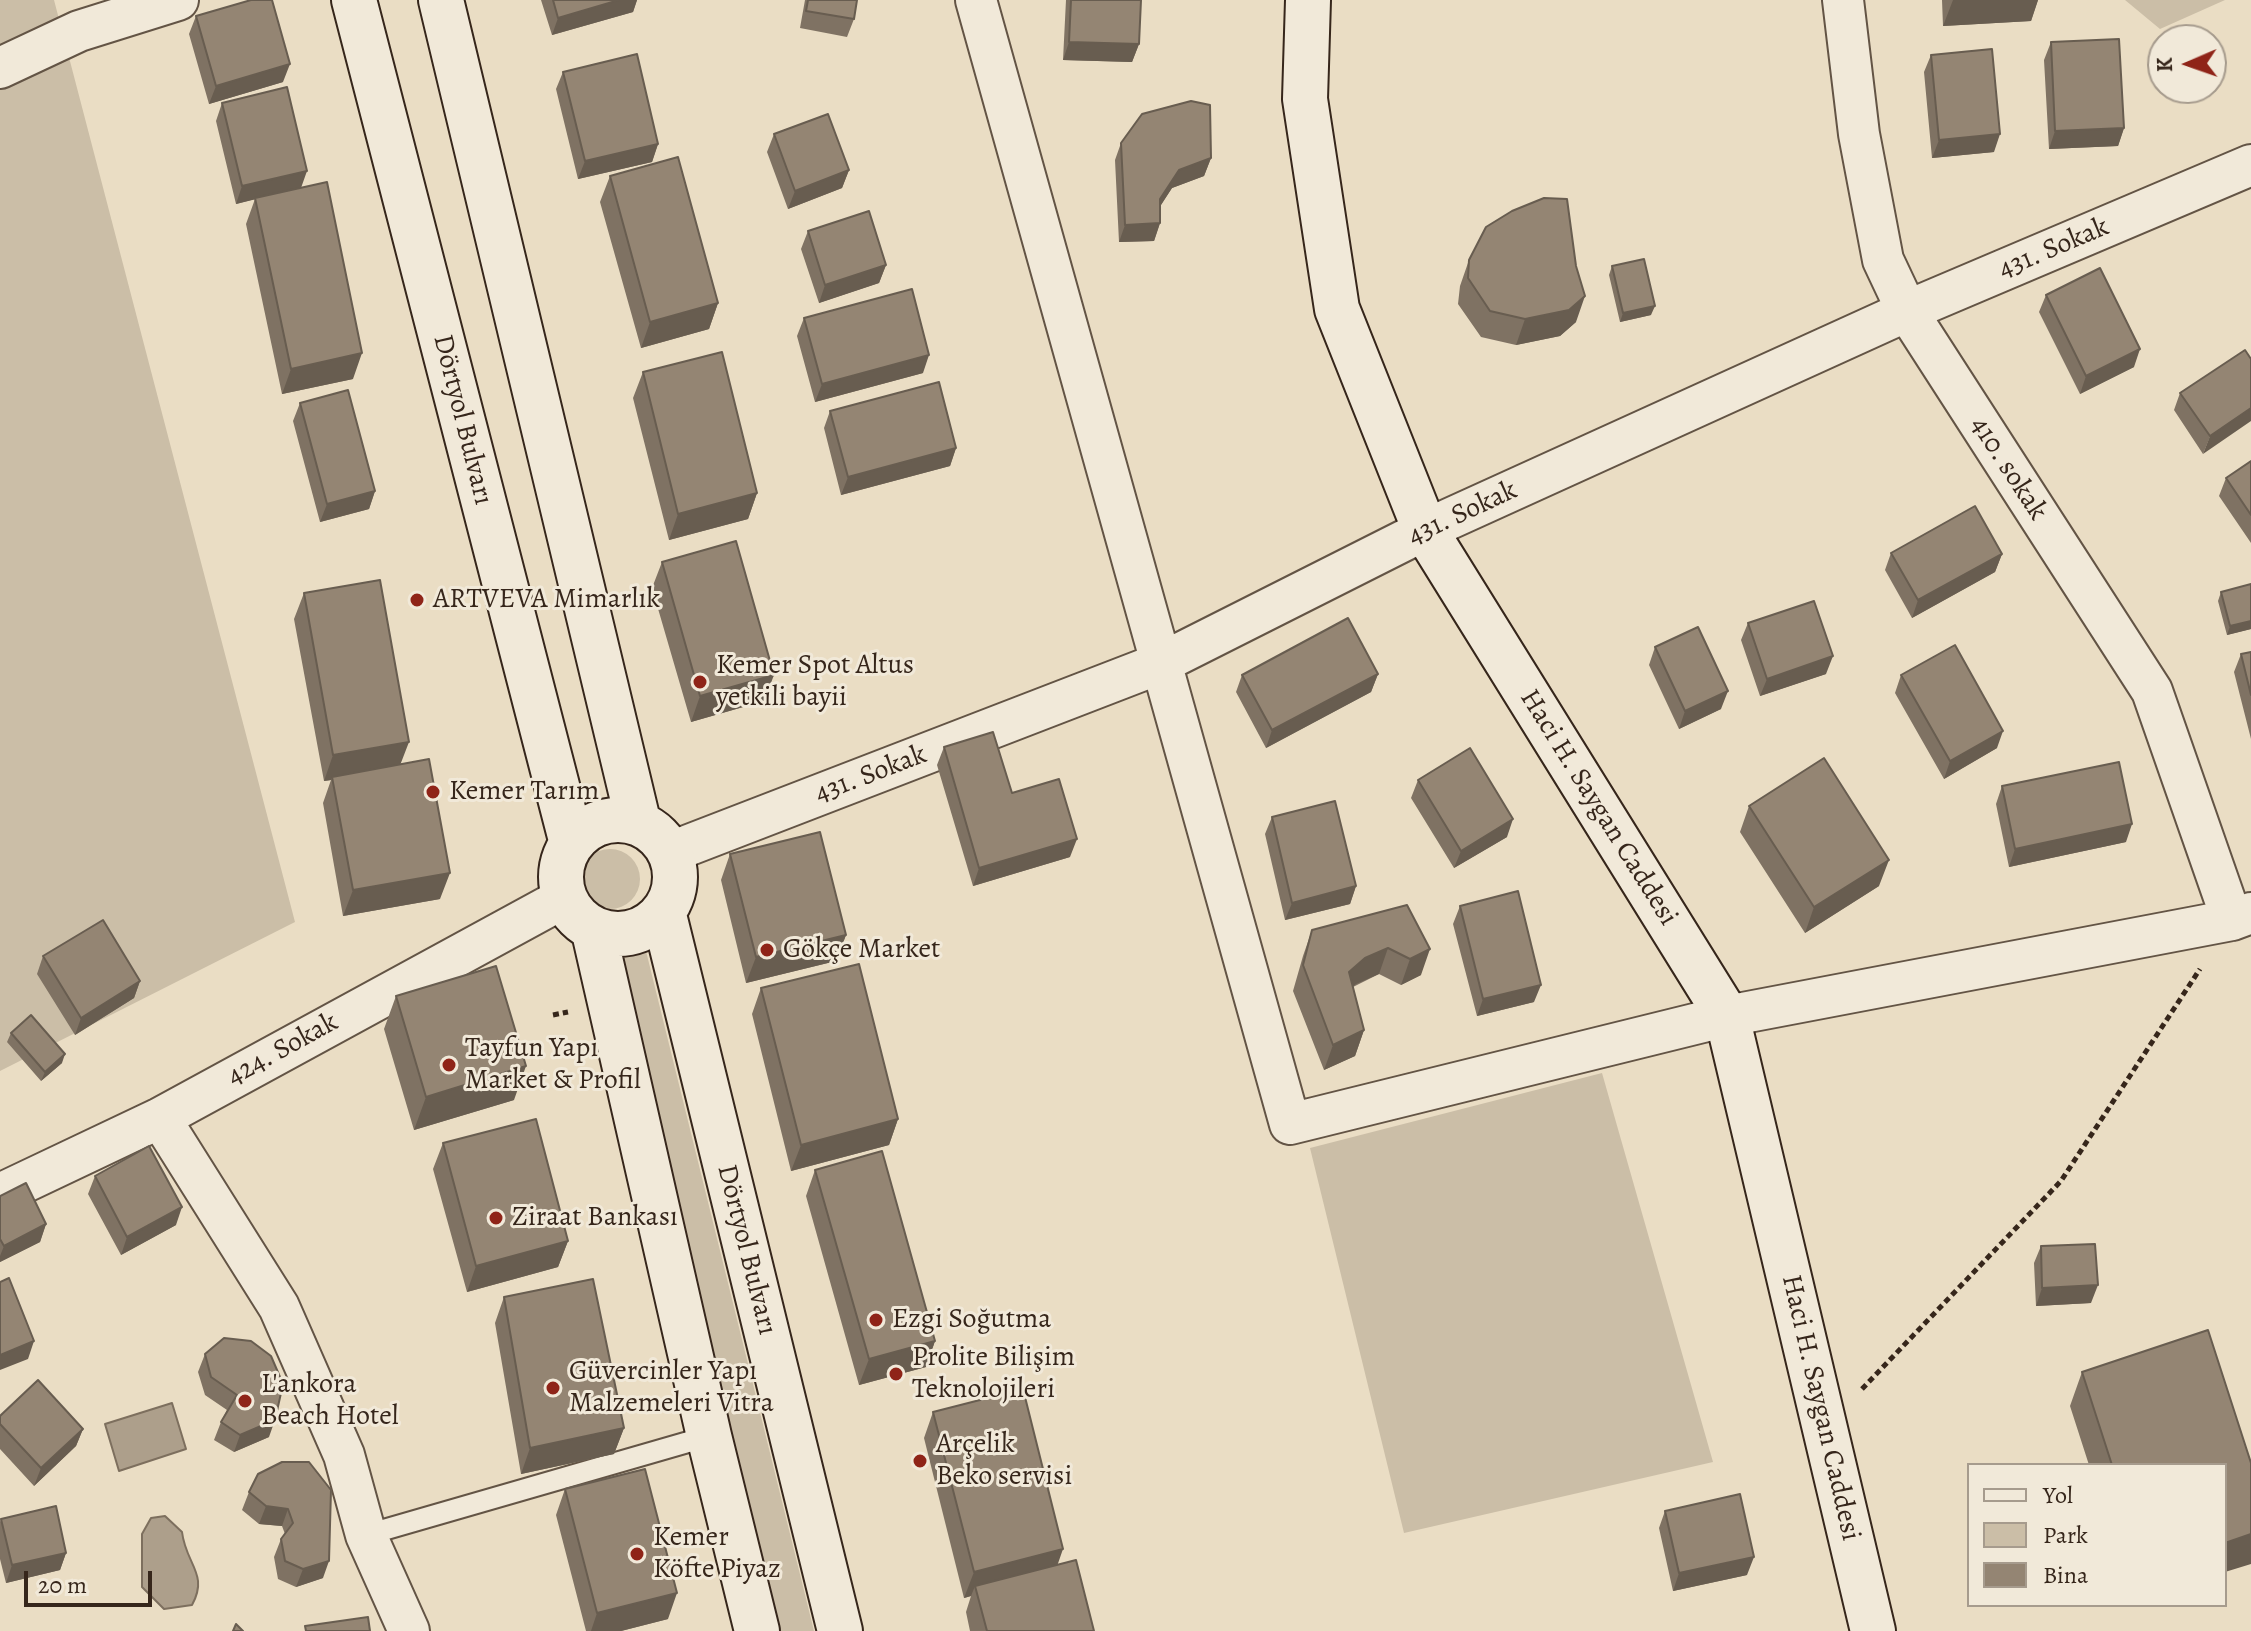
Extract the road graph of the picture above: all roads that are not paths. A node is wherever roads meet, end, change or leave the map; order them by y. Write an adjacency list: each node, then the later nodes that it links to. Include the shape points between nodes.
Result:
1 (178, 0): 7 (street, via 79,31)
2 (354, 0): 13 (main road, Dörtyol Bulvarı)
3 (441, 0): 12 (main road)
4 (976, 0): 11 (street)
5 (1308, 0): 10 (main road, Haci H. Saygan Caddesi, via 1305,99 1337,309)
6 (1843, 0): 9 (street, 410. sokak, via 1859,134 1883,260)
7 (0, 68)
8 (2251, 165): 9 (street, 431. Sokak)
9 (1907, 311): 10 (street, 431. Sokak); 17 (street, 410. sokak, via 2152,691)
10 (1425, 530): 11 (street, 431. Sokak); 19 (main road, Haci H. Saygan Caddesi)
11 (1161, 663): 14 (street, 431. Sokak); 19 (street, via 1290,1124)
12 (638, 821): 13 (main road, via 602,820); 14 (main road)
13 (571, 840): 15 (main road, via 559,868)
14 (671, 852): 16 (main road, via 677,885)
15 (562, 899): 18 (main road); 20 (street, 424. Sokak)
16 (664, 915): 18 (main road, via 632,935); 26 (main road, Dörtyol Bulvarı)
17 (2242, 916): 19 (street)
18 (594, 932): 22 (main road)
19 (1727, 1016): 27 (main road, Haci H. Saygan Caddesi)
20 (160, 1118): 21 (street, 424. Sokak); 23 (street, via 279,1307 344,1455)
21 (0, 1194)
22 (709, 1436): 23 (lane); 25 (main road)
23 (366, 1535): 24 (street)
24 (409, 1631)
25 (757, 1631)
26 (840, 1631)
27 (1873, 1631)

